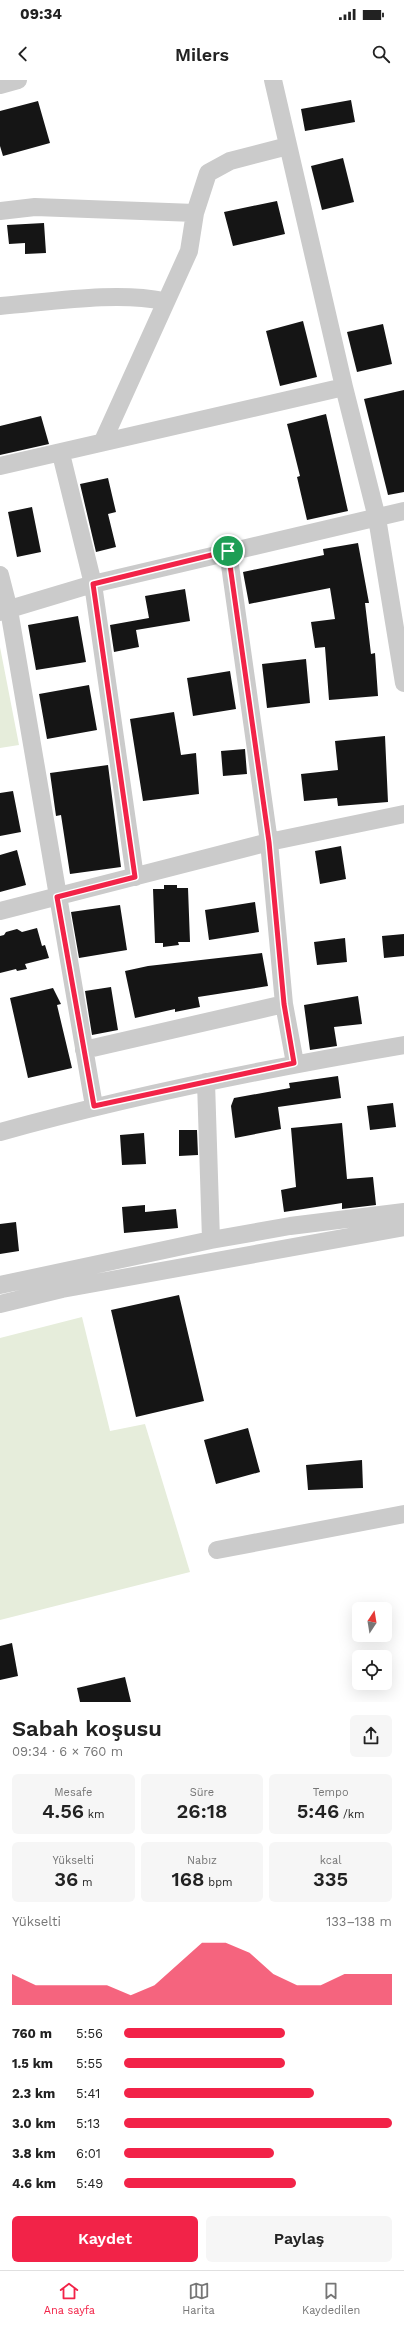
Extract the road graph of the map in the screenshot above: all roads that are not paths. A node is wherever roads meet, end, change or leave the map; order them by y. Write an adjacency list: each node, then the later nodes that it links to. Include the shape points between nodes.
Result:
1 (18, 80): 3 (street)
2 (273, 80): 4 (street)
3 (0, 85)
4 (288, 146): 6 (street, via 230,161 208,173); 9 (street)
5 (0, 211): 6 (street, via 35,207)
6 (195, 213): 7 (street, via 189,251)
7 (164, 301): 8 (street, via 148,298 98,299); 10 (street)
8 (0, 306)
9 (344, 387): 10 (street); 14 (street)
10 (103, 441): 11 (street)
11 (61, 454): 12 (street); 17 (street)
12 (0, 466)
13 (404, 511): 14 (street)
14 (377, 518): 15 (street); 19 (street)
15 (228, 551): 17 (street); 21 (street)
16 (0, 575): 18 (street)
17 (93, 584): 18 (street); 22 (street)
18 (5, 611): 23 (street)
19 (404, 683)
20 (404, 814): 21 (street)
21 (269, 842): 22 (street); 25 (street)
22 (135, 877): 23 (street)
23 (57, 897): 24 (street); 27 (street)
24 (0, 911)
25 (284, 1004): 27 (street); 28 (street)
26 (404, 1045): 28 (street)
27 (84, 1050): 30 (street)
28 (294, 1063): 29 (street)
29 (206, 1082): 30 (street); 34 (street)
30 (94, 1106): 31 (street)
31 (0, 1132)
32 (404, 1212): 34 (street, via 290,1226)
33 (404, 1227): 36 (street, via 70,1287)
34 (211, 1240): 35 (street)
35 (0, 1285)
36 (0, 1304)
37 (404, 1514): 38 (street)
38 (217, 1550)

